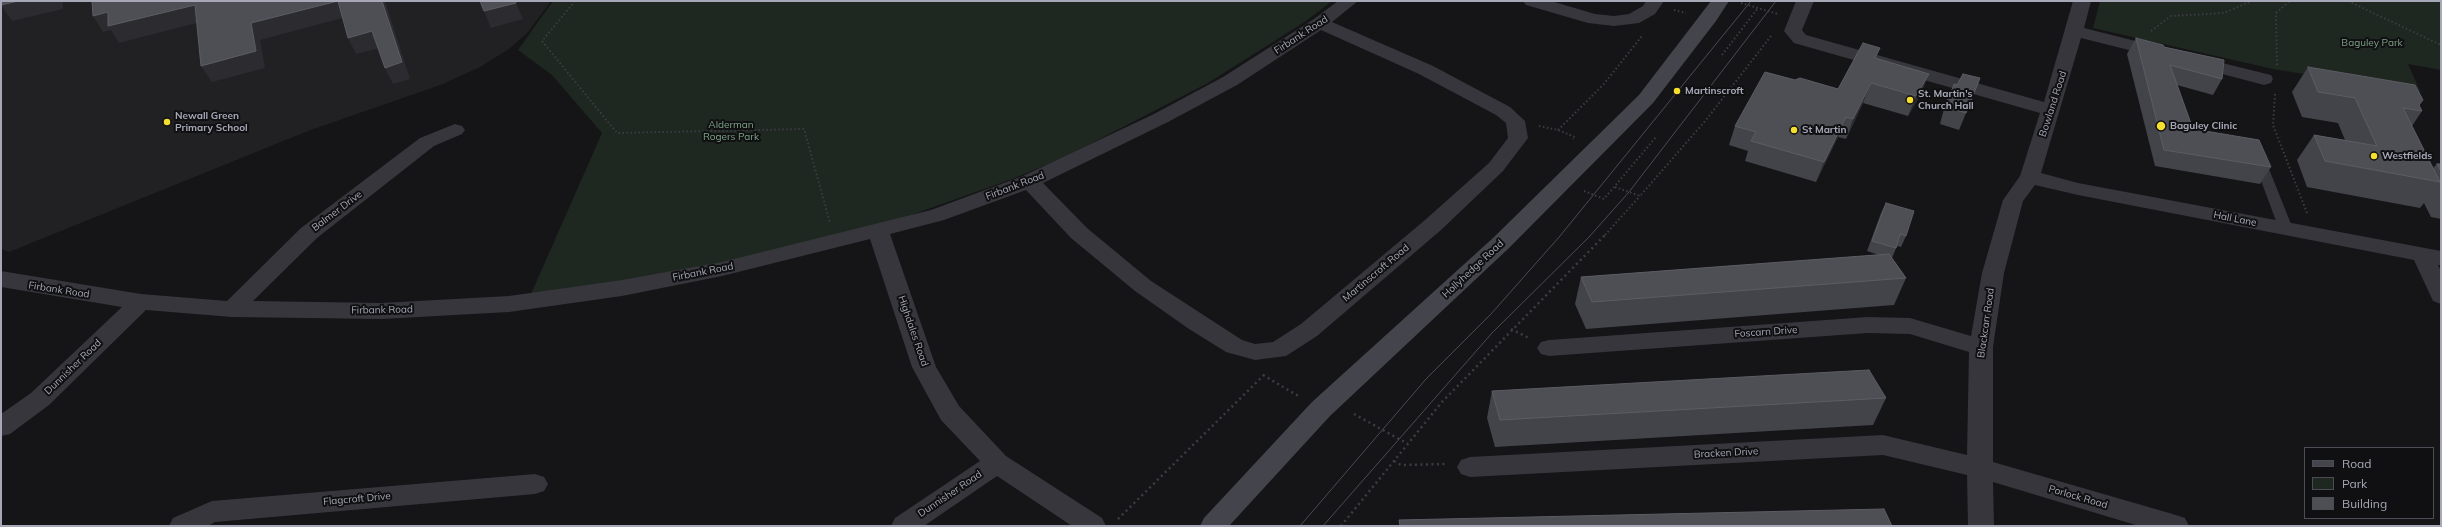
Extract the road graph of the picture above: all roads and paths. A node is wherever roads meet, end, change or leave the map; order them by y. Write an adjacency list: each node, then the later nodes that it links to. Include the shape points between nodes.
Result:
1 (575, 1): 35 (path, via 542,41 617,133 804,129)
2 (1349, 1): 14 (street, Firbank Road)
3 (1532, 1): 9 (street, via 1594,19 1614,21 1633,19 1649,10)
4 (1805, 1): 19 (street)
5 (2082, 1): 16 (street, Bowland Road)
6 (2252, 1): 20 (path, via 2224,13 2171,16 2148,33)
7 (2290, 1): 23 (path, via 2276,13)
8 (2348, 1): 21 (path)
9 (1653, 4): 12 (path)
10 (1748, 5): 11 (path)
11 (1758, 8): 13 (path, via 1780,15); 22 (path)
12 (1715, 9): 56 (street, Hollyhedge Road, via 1646,99 1500,243 1321,410)
13 (1777, 22)
14 (1320, 24): 25 (street, via 1426,70 1503,111); 32 (street, Firbank Road, via 1230,81 1168,115)
15 (1774, 29): 18 (path)
16 (2075, 31): 23 (street); 24 (street, Bowland Road)
17 (1646, 32): 27 (path, via 1603,85)
18 (1771, 36): 19 (path); 33 (path, via 1706,120)
19 (1792, 38): 24 (street)
20 (2152, 38)
21 (2441, 45)
22 (1722, 55)
23 (2273, 78): 37 (path, via 2273,125)
24 (2050, 110): 31 (street, Bowland Road)
25 (1515, 121): 27 (path); 32 (street, Martinscroft Road, via 1518,138 1496,167 1434,225 1309,330 1278,350 1255,352 1234,346 1198,324 1143,286 1079,233)
26 (455, 130): 42 (street, Balmer Drive, via 427,142 309,233)
27 (1558, 130): 29 (path, via 1574,137)
28 (1656, 137): 33 (path, via 1615,187)
29 (1570, 142)
30 (2259, 158): 34 (lane)
31 (2030, 178): 34 (street, Hall Lane); 43 (street, Blackcarr Road, via 2013,200 1993,273)
32 (1030, 181): 36 (street, Firbank Road, via 937,216)
33 (1640, 196): 47 (path, via 1598,243 1442,402)
34 (2286, 229): 37 (street, Hall Lane)
35 (833, 230): 36 (street, Firbank Road); 42 (street, Firbank Road, via 722,269 622,288 509,304 382,311)
36 (878, 230): 48 (street, Highdales Road, via 924,367 950,413)
37 (2315, 235): 38 (street, Hall Lane)
38 (2432, 257): 40 (street)
39 (1, 279): 41 (street, Firbank Road)
40 (2441, 296)
41 (141, 302): 42 (street, Firbank Road); 46 (street, Dunnisher Road, via 40,399)
42 (232, 309)
43 (1981, 347): 44 (street, Foscarn Drive, via 1910,326 1868,325); 50 (street, Blackcarr Road)
44 (1549, 348)
45 (1264, 375): 52 (path)
46 (1, 427)
47 (1394, 461): 49 (path, via 1401,465 1440,464); 57 (path)
48 (997, 463): 54 (street, Dunnisher Road); 55 (street, Highdales Road)
49 (1470, 467): 50 (street, Bracken Drive, via 1883,445)
50 (1980, 468): 58 (street, Blackcarr Road); 59 (street, Porlock Road)
51 (535, 484): 53 (street, Flagcroft Drive, via 212,512)
52 (1116, 520)
53 (182, 526)
54 (904, 526)
55 (1093, 526)
56 (1213, 526)
57 (1341, 526)
58 (1981, 526)
59 (2176, 526)

